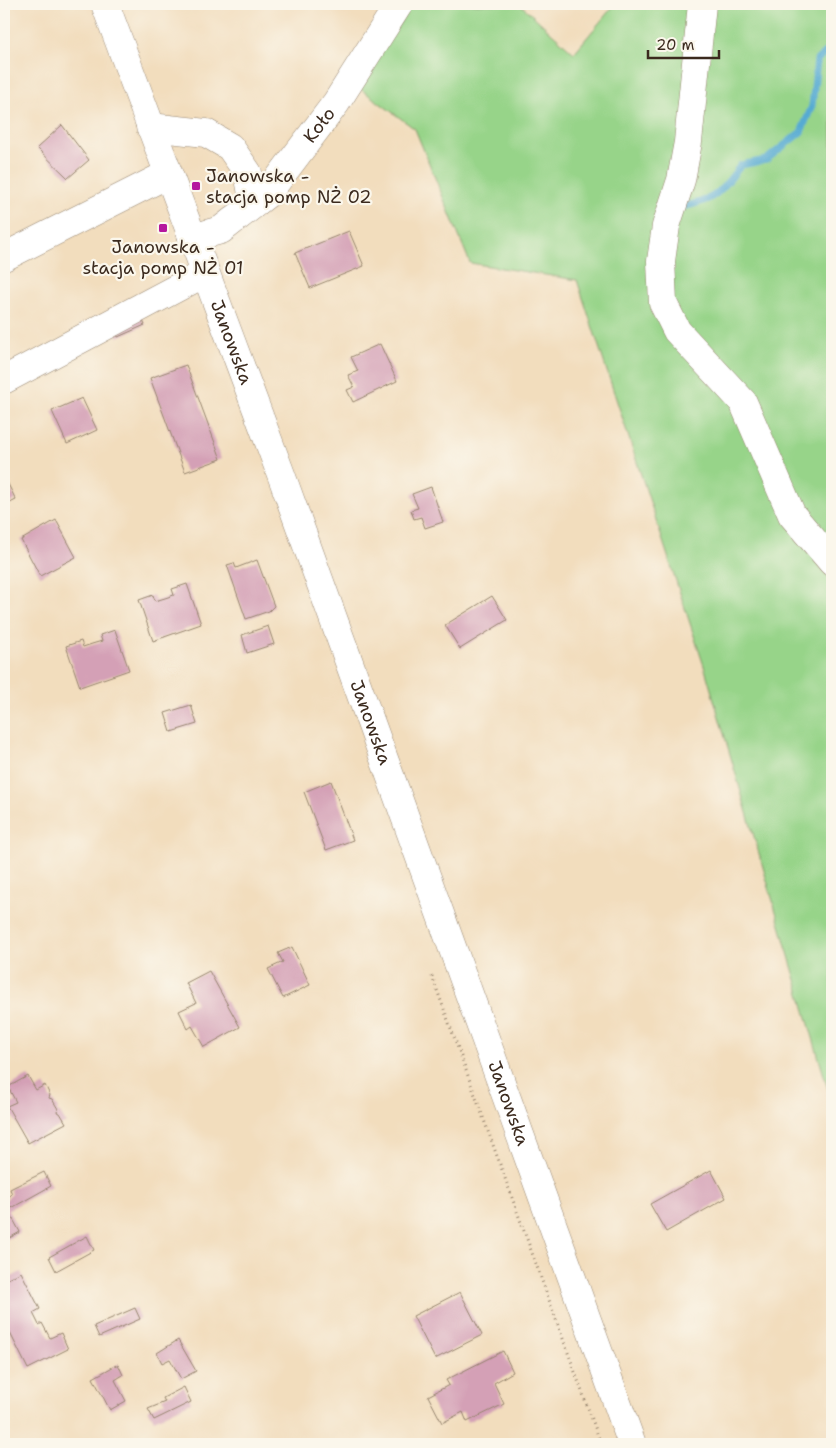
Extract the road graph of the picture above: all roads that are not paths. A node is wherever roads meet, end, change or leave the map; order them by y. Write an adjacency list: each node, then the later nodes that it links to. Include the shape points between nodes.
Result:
1 (105, 4): 4 (street, Janowska)
2 (398, 4): 6 (street, Koło, via 336,103 267,194)
3 (702, 4): 11 (street, via 688,142 681,180 666,226 661,261 664,303 677,332 743,402 792,515)
4 (150, 127): 5 (street, Janowska); 6 (street, via 206,133 230,147 248,173)
5 (168, 174): 7 (street, Janowska); 8 (street)
6 (254, 204): 7 (street, Koło, via 221,230)
7 (192, 238): 9 (street, Janowska)
8 (4, 257)
9 (205, 273): 10 (street); 12 (street, Janowska)
10 (4, 380)
11 (832, 562)
12 (632, 1444)

